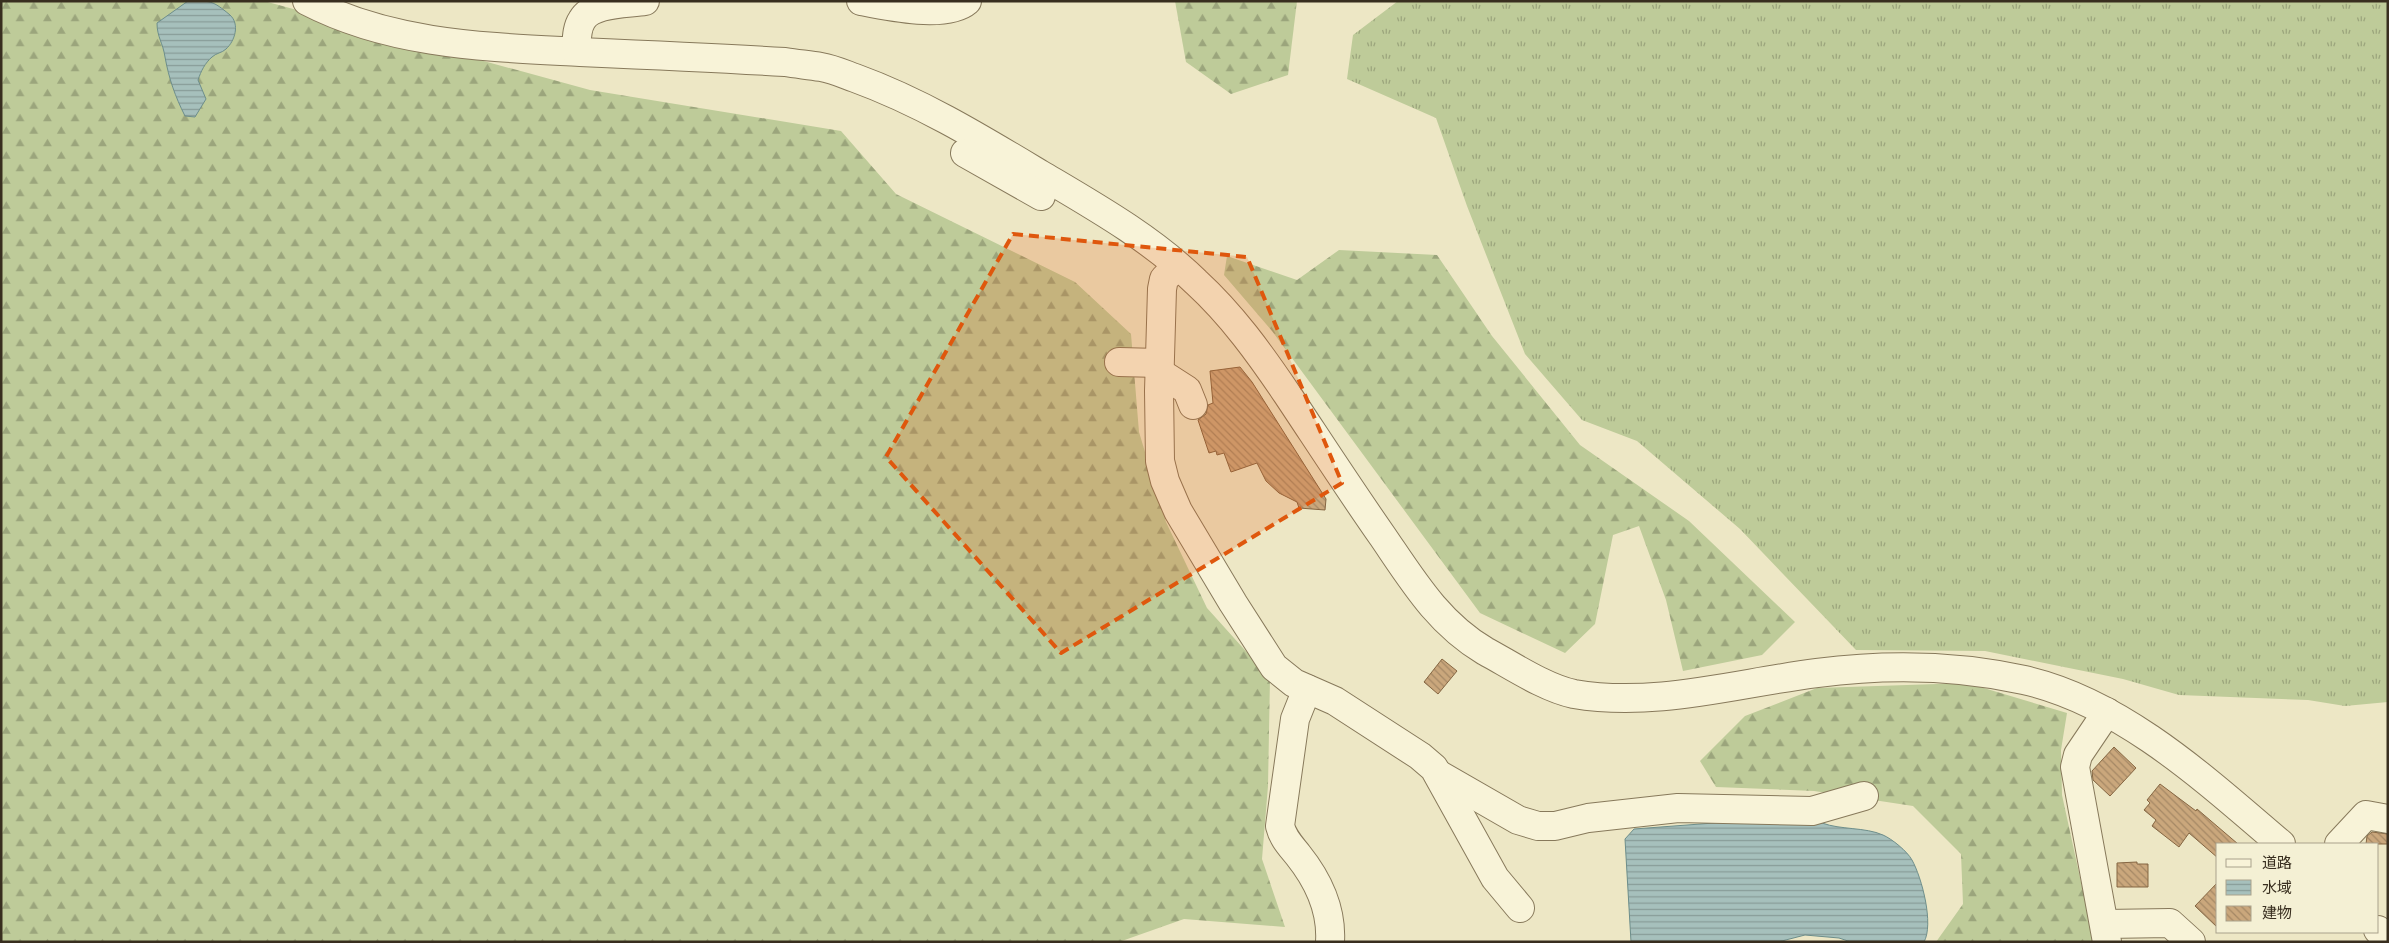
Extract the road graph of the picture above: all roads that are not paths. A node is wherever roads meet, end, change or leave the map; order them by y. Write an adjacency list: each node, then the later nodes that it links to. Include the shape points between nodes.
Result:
1 (307, 1): 5 (street, via 376,29 432,42)
2 (645, 1): 5 (street, via 593,11 582,19)
3 (862, 1): 4 (street, via 927,10 949,9)
4 (967, 1)
5 (576, 51): 7 (street, via 785,62 825,68 869,83 953,122 1088,202)
6 (965, 153): 7 (street)
7 (1171, 272): 9 (street, via 1161,301); 12 (street, via 1197,282 1242,330 1432,608 1479,647 1529,675 1569,693 1610,698 1652,697 1819,673 1904,666 2026,680)
8 (1119, 362): 9 (street)
9 (1159, 368): 10 (street, via 1187,390); 11 (street, via 1160,462 1178,511 1274,667)
10 (1193, 405)
11 (1307, 689): 13 (street, via 1335,701 1420,756); 20 (street, via 1295,719 1280,826 1282,836 1323,894)
12 (2107, 712): 16 (street, via 2137,730 2222,794); 19 (street, via 2078,755 2075,767)
13 (1438, 774): 14 (street, via 1518,820 1538,826 1678,808 1812,811); 18 (street, via 1495,878)
14 (1864, 796)
15 (2388, 819): 17 (street, via 2366,816)
16 (2280, 843)
17 (2340, 843)
18 (1520, 908)
19 (2106, 933): 21 (street, via 2170,924)
20 (1330, 942)
21 (2190, 942)

